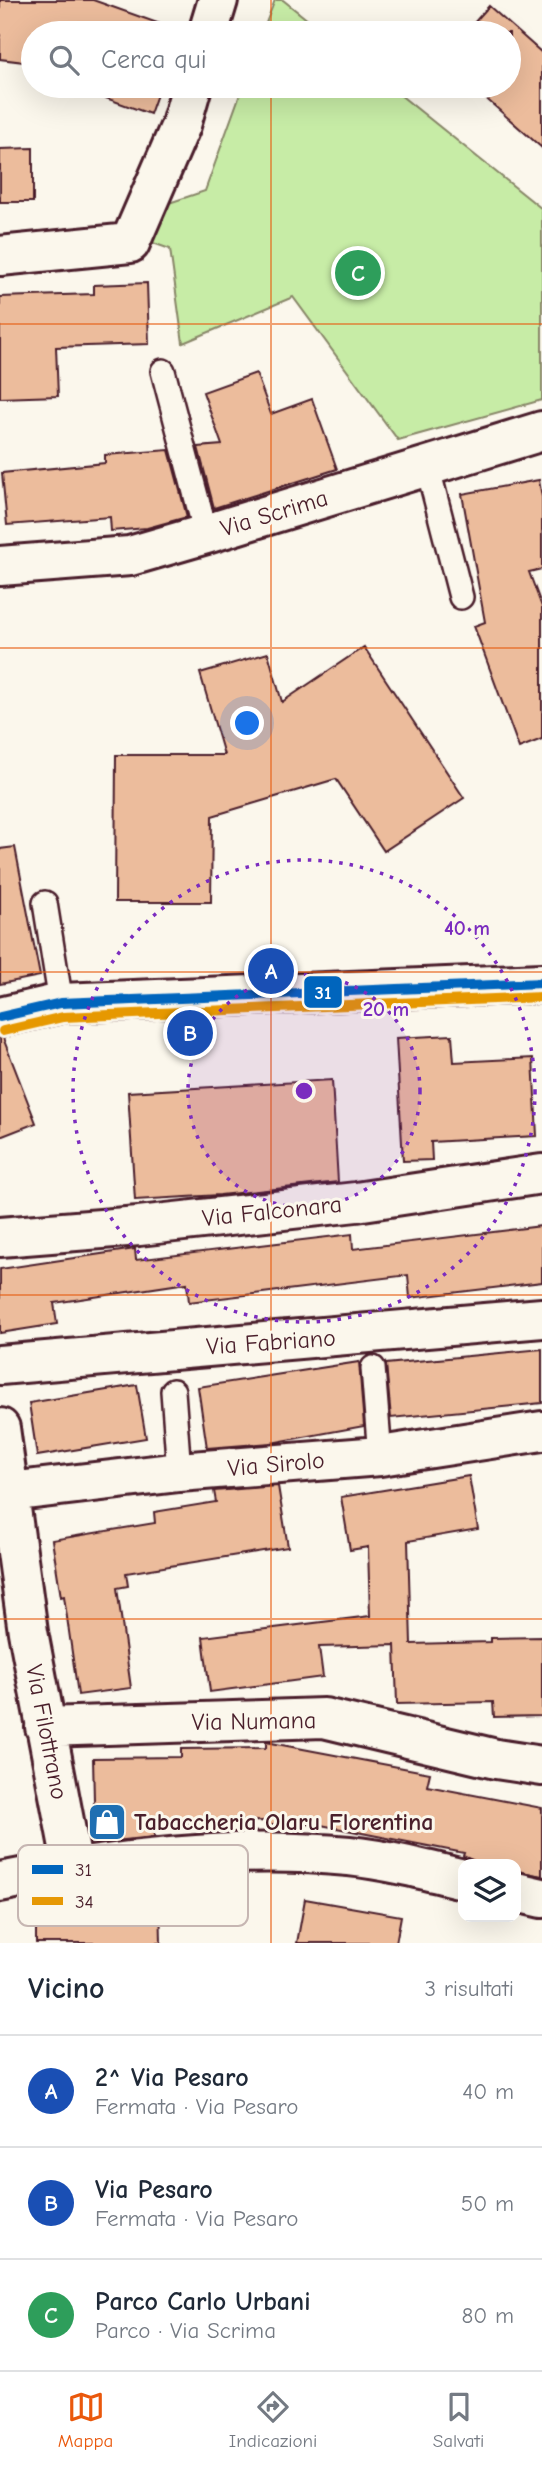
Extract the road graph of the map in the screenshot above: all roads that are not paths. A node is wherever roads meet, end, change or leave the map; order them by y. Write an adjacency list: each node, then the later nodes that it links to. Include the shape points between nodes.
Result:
1 (218, 0): 2 (street)
2 (212, 21)
3 (189, 98): 4 (street, via 130,243)
4 (0, 256)
5 (163, 371): 8 (lane)
6 (542, 431): 7 (street, Via Scrima)
7 (427, 465): 8 (street, Via Scrima); 10 (lane)
8 (206, 534): 9 (street, Via Scrima, via 130,556)
9 (0, 566)
10 (461, 597)
11 (45, 903): 13 (lane)
12 (542, 983): 13 (street)
13 (61, 1003): 14 (street)
14 (0, 1017)
15 (542, 1174): 16 (street, Via Falconara, via 356,1202)
16 (0, 1237)
17 (542, 1318): 18 (street, Via Fabriano)
18 (0, 1365)
19 (373, 1368): 23 (lane)
20 (173, 1391): 24 (lane)
21 (0, 1428): 25 (street, Via Filottrano)
22 (542, 1431): 23 (street, Via Sirolo)
23 (380, 1456): 24 (street, Via Sirolo)
24 (179, 1472): 25 (street, Via Sirolo)
25 (9, 1492): 26 (street, Via Filottrano)
26 (45, 1727): 27 (street, Via Numana, via 324,1718); 28 (street, Via Filottrano)
27 (542, 1766)
28 (68, 1845)
29 (248, 1853): 30 (street, via 350,1856)
30 (458, 1878)
31 (18, 1879): 32 (street)
32 (0, 1882)
33 (521, 1893): 34 (street)
34 (542, 1898)

